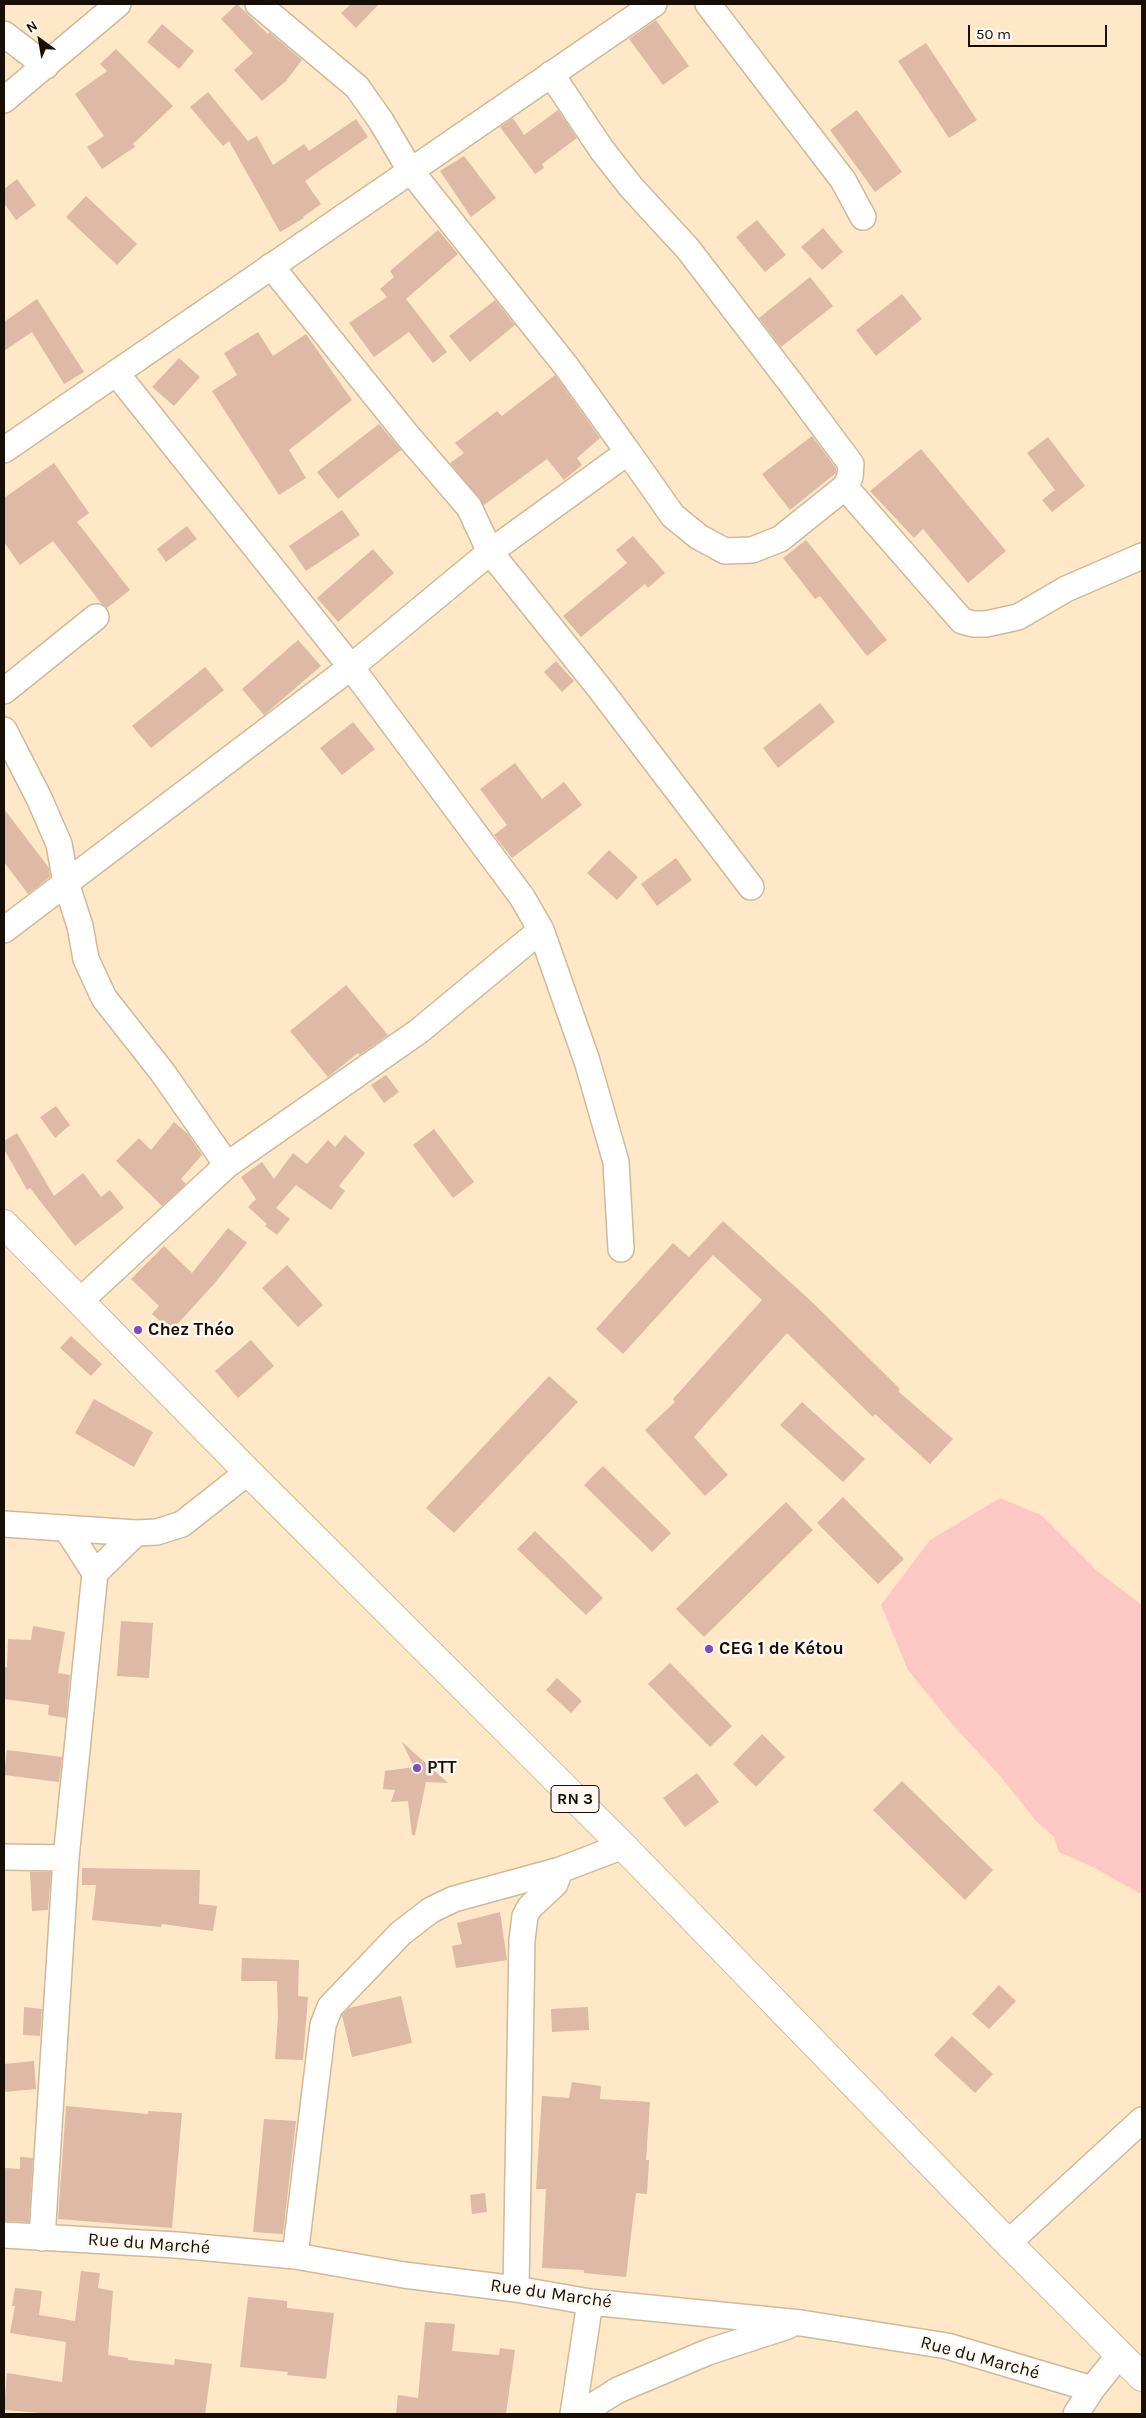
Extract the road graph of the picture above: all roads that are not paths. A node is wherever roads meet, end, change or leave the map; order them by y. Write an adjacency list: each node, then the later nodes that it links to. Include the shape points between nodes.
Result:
1 (118, 4): 6 (street)
2 (258, 4): 9 (street, via 356,87 382,121)
3 (654, 4): 7 (street)
4 (708, 4): 10 (street, via 843,180)
5 (4, 34): 6 (street)
6 (46, 66): 8 (street)
7 (551, 74): 9 (street); 15 (street, via 602,150 688,249 851,464)
8 (4, 100)
9 (410, 170): 11 (street); 14 (street, via 566,366)
10 (863, 217)
11 (271, 266): 12 (street); 16 (street, via 469,507)
12 (117, 374): 13 (street); 19 (street)
13 (4, 450)
14 (628, 452): 15 (street, via 673,516 699,537 725,551 752,550 780,539); 16 (street)
15 (846, 486): 17 (street, via 962,621 973,624 1018,617 1066,590)
16 (490, 552): 19 (street); 23 (street)
17 (1142, 556)
18 (96, 617): 20 (street)
19 (351, 667): 22 (street); 25 (street, via 522,897)
20 (4, 691)
21 (4, 730): 22 (street, via 59,844)
22 (66, 883): 24 (street); 26 (street, via 80,926 86,959 104,998 163,1073)
23 (751, 887)
24 (4, 930)
25 (541, 930): 26 (street, via 419,1031); 28 (street, via 587,1061 616,1162)
26 (227, 1165): 29 (street)
27 (4, 1224): 29 (main road, RN 3)
28 (621, 1249)
29 (80, 1301): 30 (main road, RN 3)
30 (248, 1472): 33 (street, via 182,1524 157,1532); 35 (main road, RN 3)
31 (4, 1524): 32 (street)
32 (66, 1528): 33 (street); 34 (street)
33 (136, 1533): 34 (street)
34 (95, 1573): 37 (street)
35 (623, 1846): 38 (street); 42 (main road, RN 3)
36 (4, 1858): 37 (street)
37 (66, 1858): 41 (street)
38 (560, 1870): 43 (street, via 454,1899 430,1910 401,1933 330,2007 323,2025); 44 (street, via 555,1884 530,1907 525,1916 522,1940)
39 (1142, 2120): 42 (street)
40 (4, 2235): 41 (street, Rue du Marché)
41 (42, 2238): 43 (street, Rue du Marché, via 176,2245)
42 (1008, 2242): 47 (main road, RN 3)
43 (295, 2256): 44 (street, Rue du Marché, via 404,2275)
44 (516, 2289): 45 (street, Rue du Marché)
45 (590, 2302): 46 (street, Rue du Marché); 50 (street)
46 (801, 2323): 49 (street, Rue du Marché, via 947,2346); 51 (street, via 708,2352 626,2386 594,2405)
47 (1120, 2354): 48 (main road, RN 3); 49 (street)
48 (1142, 2377)
49 (1092, 2389): 52 (street)
50 (573, 2414)
51 (586, 2414)
52 (1076, 2414)

